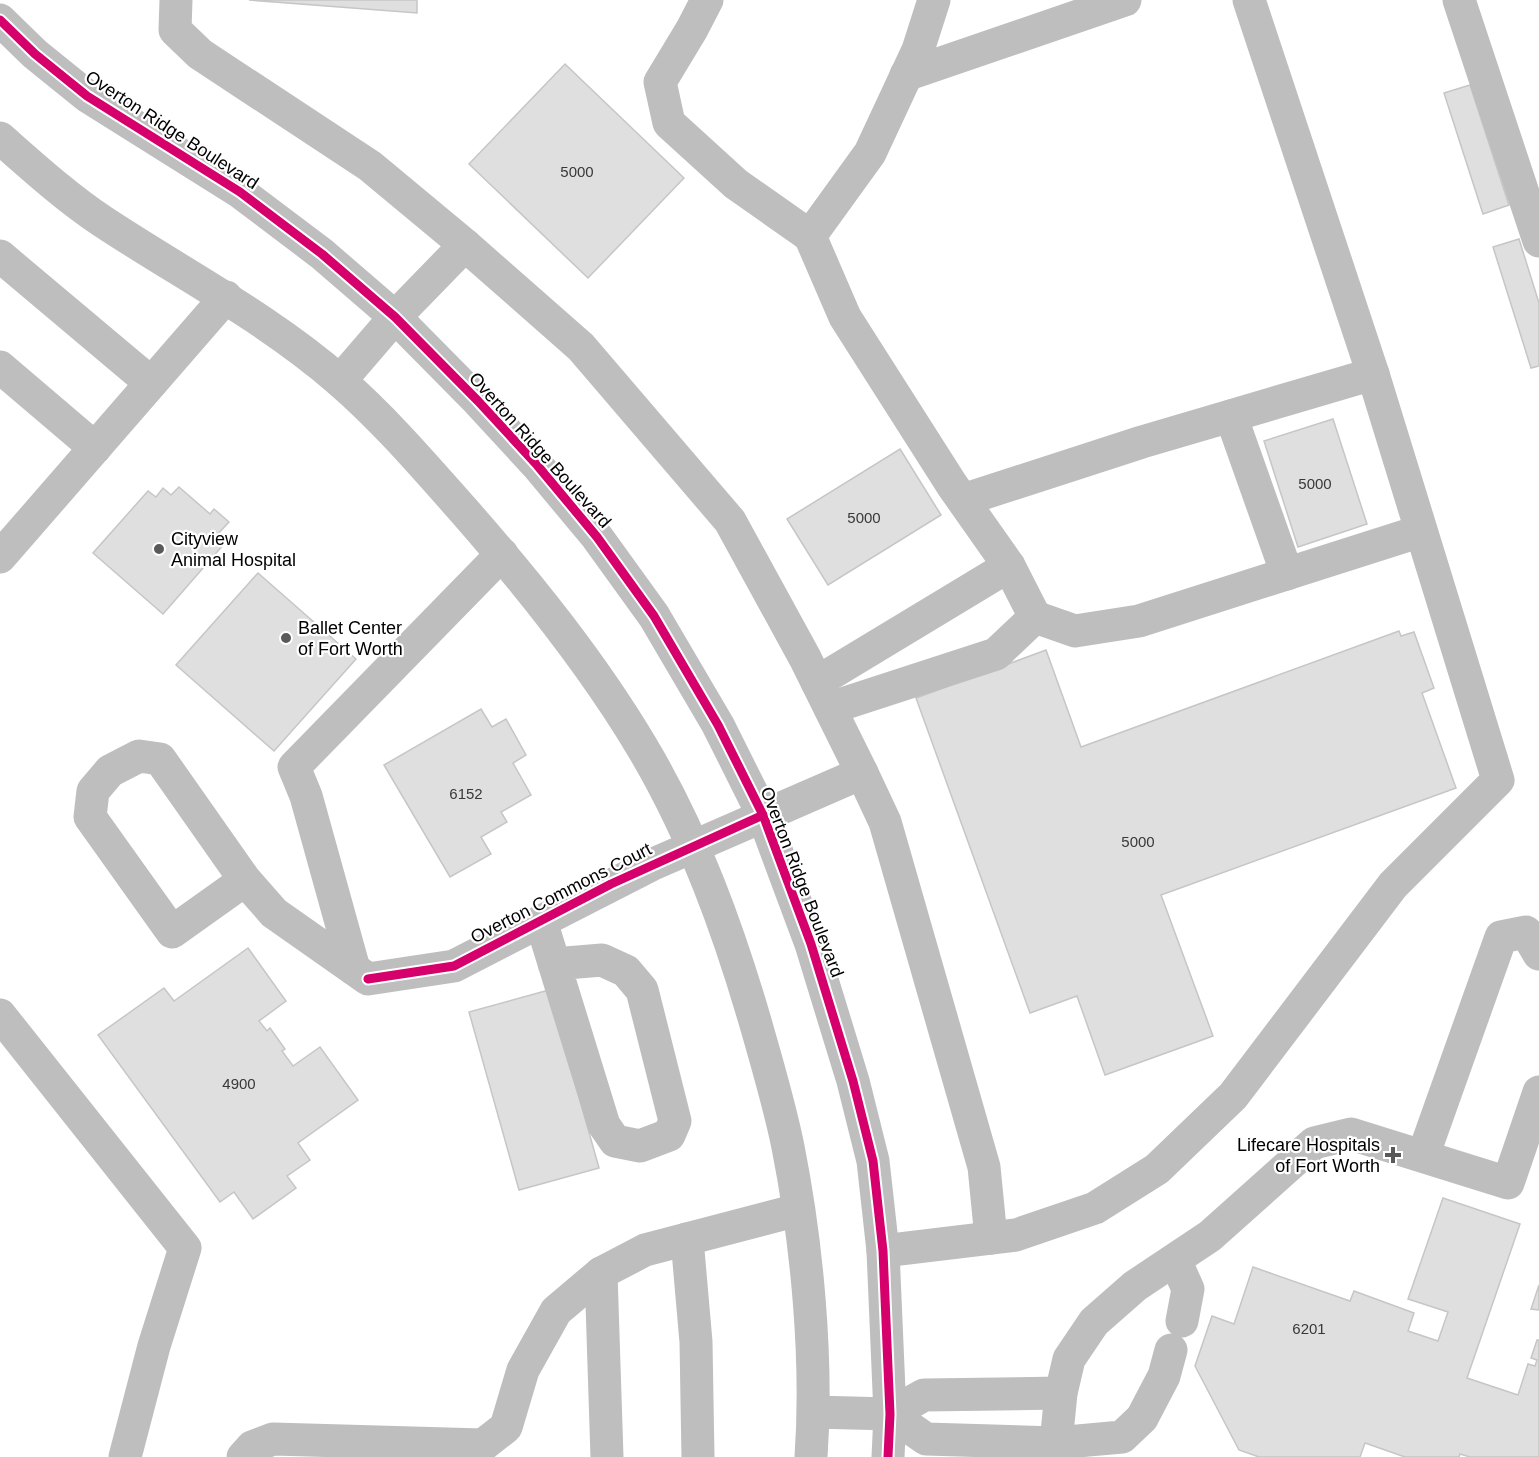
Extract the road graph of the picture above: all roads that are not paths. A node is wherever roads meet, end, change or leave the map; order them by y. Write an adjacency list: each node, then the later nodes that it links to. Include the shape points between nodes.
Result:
1 (176, 0): 12 (street, via 175,30 200,54 370,166)
2 (707, 0): 10 (street, via 660,82 669,123 736,184)
3 (934, 0): 8 (street)
4 (1125, 0): 8 (street)
5 (1249, 0): 17 (street)
6 (1459, 0): 11 (street)
7 (0, 20): 15 (street, Overton Ridge Boulevard, via 87,96 240,192 322,254)
8 (906, 75): 10 (street, via 870,153)
9 (0, 138): 14 (street, via 99,219)
10 (810, 236): 22 (street, via 845,317)
11 (1539, 241)
12 (465, 245): 15 (street); 29 (street, via 581,347 730,521)
13 (0, 256): 19 (street)
14 (226, 297): 18 (street); 19 (street)
15 (395, 317): 18 (street); 31 (street, Overton Ridge Boulevard, via 537,465 597,537 654,616 718,725)
16 (0, 368): 21 (street)
17 (1373, 374): 20 (street); 23 (street)
18 (340, 381): 24 (street, via 419,460)
19 (151, 383): 21 (street)
20 (1231, 416): 22 (street); 27 (street)
21 (95, 448): 25 (street)
22 (963, 500): 26 (street)
23 (1421, 531): 27 (street); 42 (street, via 1498,780 1393,885 1233,1096 1158,1169 1095,1208 1016,1235)
24 (502, 554): 32 (street, via 604,688 643,749); 37 (street, via 294,767)
25 (0, 557)
26 (1009, 566): 28 (street); 29 (street)
27 (1287, 574): 28 (street, via 1139,621 1075,631)
28 (1035, 617): 29 (street, via 996,654)
29 (823, 695): 30 (street)
30 (862, 773): 31 (street, Overton Commons Court); 42 (street, via 885,822 984,1167)
31 (763, 815): 32 (street, Overton Commons Court); 44 (street, Overton Ridge Boulevard, via 811,944 853,1081 873,1161)
32 (693, 845): 34 (street, Overton Commons Court); 41 (street, via 746,988 788,1147)
33 (245, 880): 33 (street, via 160,759 139,756 110,771 93,791 90,817 172,932); 37 (street, via 274,913)
34 (541, 921): 36 (street); 37 (street, Overton Commons Court, via 454,966)
35 (1539, 954): 40 (street, via 1526,932 1501,938)
36 (554, 964): 36 (street, via 604,1125 615,1142 640,1146 669,1135 675,1121 642,990 626,970 602,960)
37 (361, 974)
38 (0, 1015): 52 (street, via 185,1248)
39 (1539, 1092): 40 (street, via 1508,1183)
40 (1424, 1156): 45 (street, via 1351,1134 1314,1143 1210,1236)
41 (798, 1210): 43 (street); 48 (street)
42 (991, 1238): 44 (street)
43 (687, 1239): 46 (street, via 645,1250); 55 (street, via 696,1342)
44 (883, 1251): 49 (street, Overton Ridge Boulevard)
45 (1175, 1260): 47 (street, via 1135,1286 1094,1322 1069,1359); 50 (street, via 1188,1289 1164,1376 1142,1418 1122,1437)
46 (601, 1273): 51 (street, via 556,1311 523,1370 506,1427); 54 (street)
47 (1061, 1393): 49 (street, via 924,1395); 50 (street)
48 (814, 1412): 49 (street); 56 (street)
49 (890, 1414): 50 (street, via 926,1439); 57 (street, Overton Ridge Boulevard)
50 (1057, 1450)
51 (471, 1451): 53 (street, via 273,1439 252,1447)
52 (125, 1457)
53 (243, 1457)
54 (607, 1457)
55 (698, 1457)
56 (811, 1457)
57 (888, 1457)

